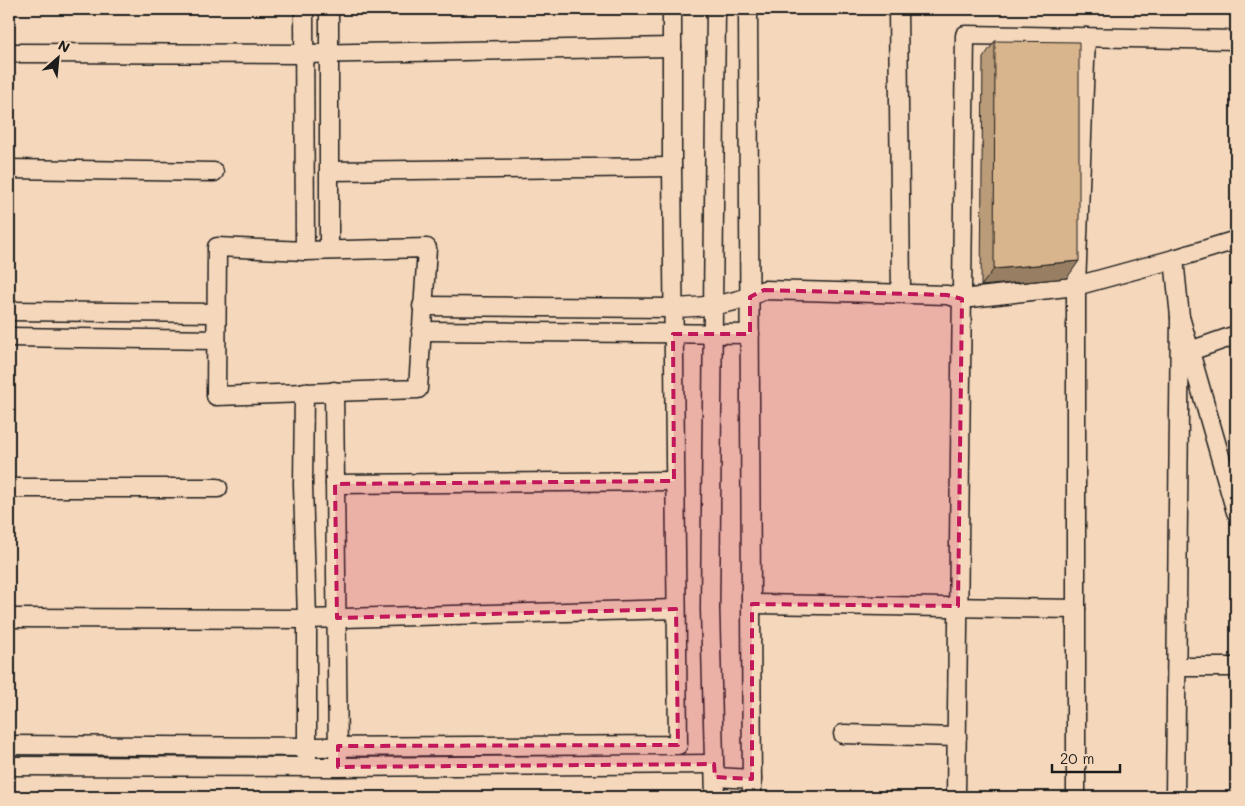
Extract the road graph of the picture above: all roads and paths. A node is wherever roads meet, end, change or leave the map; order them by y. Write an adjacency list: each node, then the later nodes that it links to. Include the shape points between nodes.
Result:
1 (304, 9): 11 (street)
2 (329, 9): 12 (street)
3 (672, 9): 9 (street)
4 (716, 9): 26 (street)
5 (748, 9): 23 (street)
6 (898, 9): 22 (street)
7 (1086, 37): 8 (street); 21 (street); 24 (street, via 964,35)
8 (1236, 40)
9 (672, 47): 12 (street); 13 (street)
10 (9, 53): 11 (street)
11 (303, 54): 12 (street); 18 (street)
12 (329, 54): 15 (street)
13 (672, 167): 15 (street); 27 (street)
14 (9, 169): 16 (street)
15 (329, 171): 19 (street)
16 (214, 172)
17 (1236, 240): 20 (street)
18 (305, 250): 19 (street); 29 (street, via 217,247)
19 (329, 250): 25 (street, via 427,248)
20 (1174, 259): 21 (street); 30 (street)
21 (1076, 286): 24 (street); 49 (street)
22 (901, 293): 23 (street, via 764,290); 24 (street, via 947,295)
23 (750, 297): 26 (street); 34 (street)
24 (962, 299): 47 (street)
25 (422, 306): 27 (street); 31 (street)
26 (713, 307): 27 (street); 33 (street)
27 (674, 308): 32 (street)
28 (9, 311): 29 (street)
29 (216, 313): 37 (street)
30 (1180, 317): 38 (street); 53 (street)
31 (421, 332): 32 (street); 39 (street, via 418,389)
32 (674, 334): 33 (street); 41 (street)
33 (712, 334): 34 (street); 63 (street, via 710,609)
34 (750, 334): 46 (street)
35 (1236, 335): 38 (street)
36 (9, 337): 37 (street)
37 (216, 340): 40 (street, via 216,396)
38 (1190, 351): 45 (street)
39 (334, 391): 40 (street); 42 (street)
40 (304, 392): 52 (street)
41 (674, 481): 42 (street); 48 (street)
42 (335, 484): 51 (street)
43 (9, 488): 44 (street)
44 (218, 488)
45 (1236, 512)
46 (752, 604): 47 (street); 64 (street)
47 (958, 606): 49 (street); 56 (street)
48 (676, 609): 51 (street); 58 (street, via 678,745)
49 (1076, 609): 68 (street)
50 (9, 618): 52 (street)
51 (337, 618): 52 (street); 58 (street)
52 (307, 619): 59 (street)
53 (1177, 667): 54 (street); 69 (street)
54 (1236, 667)
55 (843, 734): 56 (street)
56 (957, 737): 67 (street)
57 (9, 745): 59 (street)
58 (338, 746): 59 (street); 62 (street)
59 (306, 747): 61 (street)
60 (9, 766): 61 (street)
61 (307, 767): 62 (street)
62 (338, 767): 63 (street)
63 (715, 771): 64 (street); 65 (street)
64 (752, 779): 66 (street)
65 (715, 797)
66 (752, 797)
67 (956, 797)
68 (1076, 797)
69 (1175, 797)

